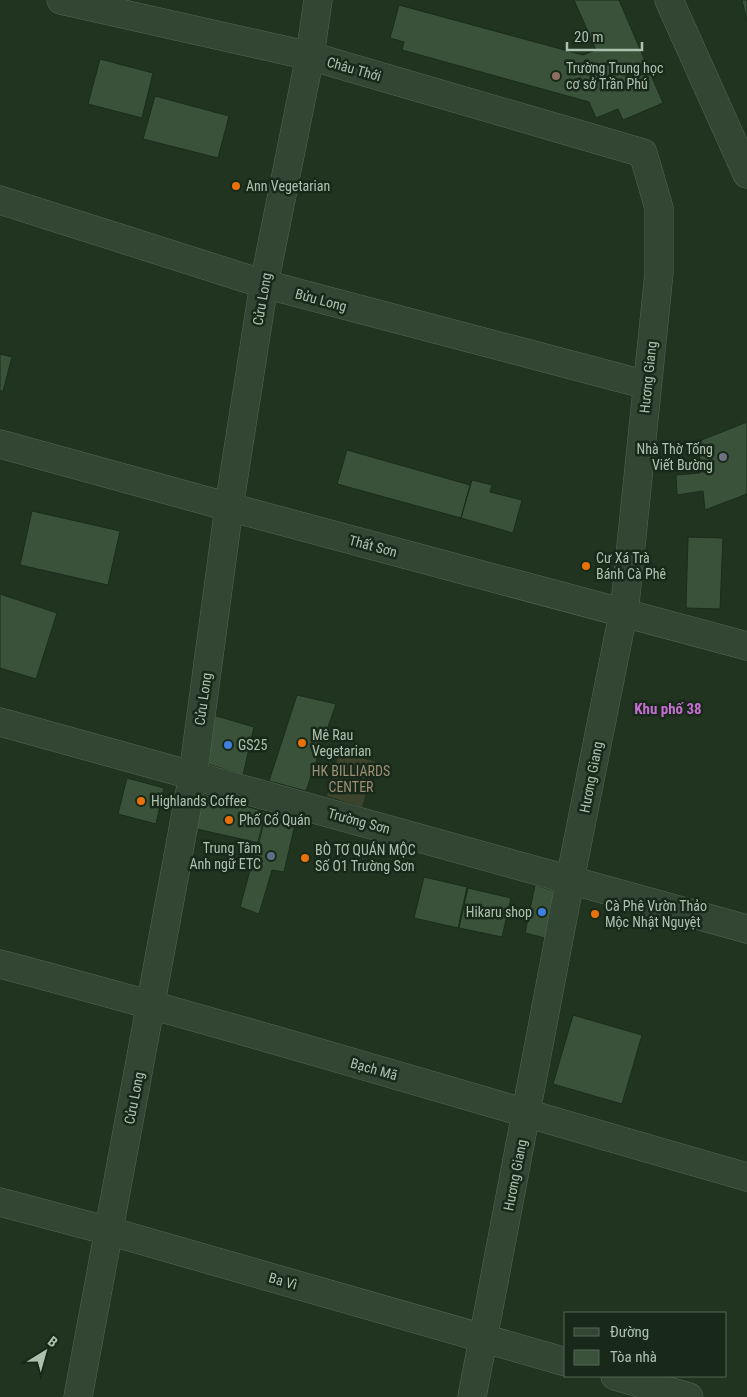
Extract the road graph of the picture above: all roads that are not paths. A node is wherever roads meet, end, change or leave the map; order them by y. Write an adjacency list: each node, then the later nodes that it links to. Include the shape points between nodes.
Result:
1 (61, 0): 4 (street, Châu Thới)
2 (318, 0): 4 (street, Cửu Long)
3 (669, 0): 6 (street)
4 (310, 56): 5 (street, Châu Thới); 8 (street, Cửu Long)
5 (643, 153): 9 (street, Hương Giang, via 659,208 659,273)
6 (747, 174)
7 (0, 200): 8 (street, Bửu Long)
8 (264, 284): 9 (street, Bửu Long); 11 (street, Cửu Long)
9 (647, 385): 12 (street, Hương Giang)
10 (0, 444): 11 (street, Thất Sơn)
11 (230, 508): 12 (street, Thất Sơn); 15 (street, Cửu Long)
12 (623, 613): 13 (street, Thất Sơn); 16 (street, Hương Giang)
13 (747, 646)
14 (0, 722): 15 (street, Trường Sơn)
15 (193, 775): 16 (street, Trường Sơn); 19 (street, Cửu Long)
16 (570, 880): 17 (street, Trường Sơn); 20 (street, Hương Giang)
17 (747, 929)
18 (0, 964): 19 (street, Bạch Mã)
19 (152, 1004): 20 (street, Bạch Mã); 23 (street, Cửu Long)
20 (527, 1114): 21 (street, Bạch Mã); 24 (street, Hương Giang)
21 (747, 1177)
22 (0, 1202): 23 (street, Ba Vì)
23 (109, 1231): 24 (street, Ba Vì); 27 (street, Cửu Long)
24 (483, 1338): 25 (street, Ba Vì); 28 (street, Hương Giang)
25 (564, 1361)
26 (619, 1377): 29 (street)
27 (78, 1397)
28 (472, 1397)
29 (689, 1397)

